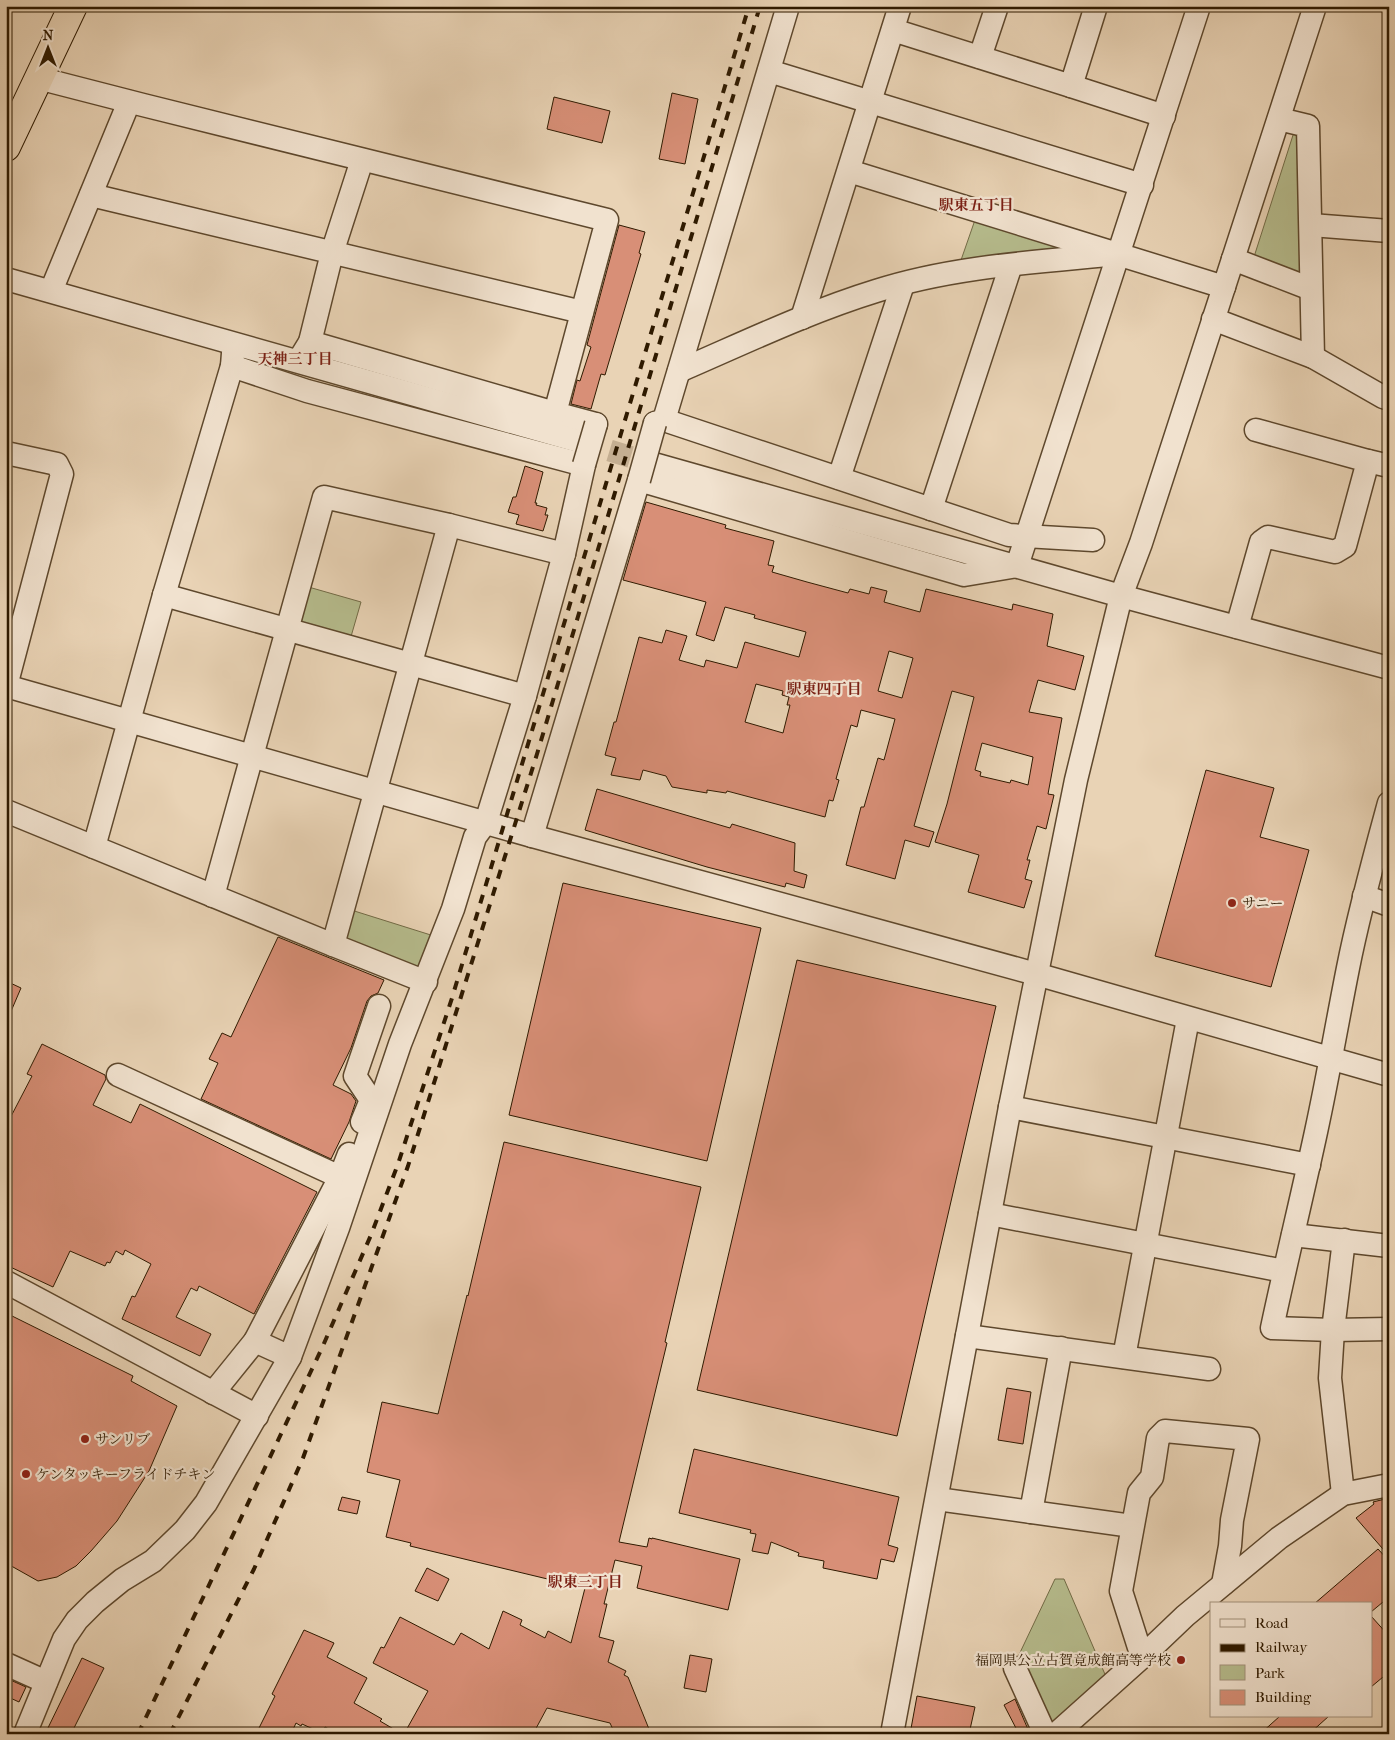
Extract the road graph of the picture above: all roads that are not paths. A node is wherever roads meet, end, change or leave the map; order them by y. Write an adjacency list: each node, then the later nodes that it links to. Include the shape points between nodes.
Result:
1 (73, 6): 11 (highway)
2 (788, 6): 10 (street)
3 (900, 6): 8 (street)
4 (997, 6): 9 (street)
5 (1096, 6): 12 (street)
6 (1199, 6): 15 (street)
7 (1314, 6): 16 (street)
8 (893, 30): 9 (street); 14 (street)
9 (980, 57): 12 (street)
10 (769, 71): 14 (street); 41 (street)
11 (38, 78): 13 (street); 17 (highway)
12 (1071, 86): 15 (street)
13 (129, 102): 18 (street); 21 (street)
14 (870, 102): 19 (street); 20 (street)
15 (1164, 116): 20 (street)
16 (1278, 119): 22 (street, via 1308,126); 26 (street)
17 (9, 133)
18 (362, 160): 24 (street); 33 (street, via 607,220)
19 (849, 171): 25 (street); 34 (street)
20 (1142, 185): 25 (street)
21 (91, 195): 24 (street); 32 (street)
22 (1311, 225): 23 (street); 31 (street)
23 (1389, 231)
24 (332, 253): 33 (street); 36 (street)
25 (1119, 254): 27 (street); 30 (street); 55 (street)
26 (1233, 259): 30 (street); 31 (street)
27 (1011, 265): 29 (street); 53 (street)
28 (6, 279): 32 (street)
29 (903, 284): 34 (street); 51 (street)
30 (1224, 287): 35 (street)
31 (1311, 289): 38 (street)
32 (51, 291): 37 (street)
33 (582, 312): 43 (street)
34 (802, 318): 41 (street)
35 (1213, 319): 38 (street); 60 (street)
36 (310, 342): 39 (street); 43 (street)
37 (233, 343): 39 (street); 40 (street)
38 (1314, 357): 42 (street)
39 (298, 362): 46 (street)
40 (232, 366): 50 (street, via 307,390); 59 (street)
41 (679, 371): 44 (street)
42 (1389, 399)
43 (555, 413): 50 (street, bridge, via 596,424)
44 (660, 421): 51 (street); 52 (street, bridge)
45 (1256, 430): 48 (street)
46 (578, 441)
47 (6, 453): 65 (street, via 57,464 62,474)
48 (1378, 463): 61 (street, via 1345,546 1335,552 1268,537 1261,542)
49 (654, 464): 58 (street)
50 (584, 465): 57 (street)
51 (839, 478): 53 (street)
52 (639, 480): 58 (street, via 964,574); 73 (street)
53 (931, 509): 55 (street, via 1009,535)
54 (449, 525): 57 (street); 62 (street, via 324,498); 63 (street)
55 (1025, 536): 56 (street); 58 (street)
56 (1093, 540)
57 (564, 554): 66 (street)
58 (1016, 566): 60 (street)
59 (164, 595): 62 (street); 67 (street)
60 (1121, 596): 61 (street); 79 (street, via 1076,780)
61 (1237, 627): 64 (street)
62 (287, 629): 63 (street); 68 (street)
63 (410, 664): 66 (street); 69 (street)
64 (1389, 668)
65 (6, 686): 67 (street)
66 (525, 696): 72 (street)
67 (128, 720): 68 (street); 74 (street)
68 (252, 756): 69 (street); 75 (street)
69 (377, 791): 72 (street); 78 (street)
70 (1389, 803): 76 (street)
71 (6, 811): 74 (street)
72 (486, 822): 73 (street); 80 (street, via 475,837)
73 (532, 836): 79 (street)
74 (94, 847): 75 (street)
75 (213, 896): 78 (street)
76 (1364, 896): 77 (street); 83 (street)
77 (1389, 905)
78 (333, 945): 80 (street)
79 (1036, 974): 82 (street); 86 (street)
80 (426, 982): 102 (street, via 400,1044 338,1228)
81 (380, 1006): 89 (street, via 355,1076 371,1100)
82 (1188, 1019): 83 (street); 87 (street)
83 (1331, 1060): 85 (street); 88 (street)
84 (118, 1075): 89 (street)
85 (1389, 1076)
86 (1010, 1107): 87 (street); 90 (street)
87 (1166, 1137): 88 (street); 93 (street)
88 (1309, 1165): 91 (street)
89 (340, 1177): 100 (street)
90 (990, 1214): 93 (street); 99 (street)
91 (1293, 1235): 92 (street); 95 (street)
92 (1344, 1240): 94 (street); 98 (street)
93 (1145, 1244): 95 (street); 103 (street)
94 (1389, 1246)
95 (1284, 1271): 98 (street, via 1272,1328)
96 (6, 1282): 105 (street)
97 (1389, 1329): 98 (street)
98 (1333, 1330): 108 (street, via 1330,1378)
99 (967, 1336): 101 (street); 109 (street)
100 (255, 1341): 102 (street); 105 (street)
101 (1061, 1348): 103 (street); 110 (street)
102 (290, 1357): 106 (street)
103 (1124, 1357): 104 (street)
104 (1208, 1369)
105 (213, 1393): 106 (street)
106 (257, 1416): 116 (street, via 206,1503 185,1530 153,1561 122,1580 77,1620 64,1639)
107 (1389, 1485): 108 (street)
108 (1343, 1494): 112 (street, via 1279,1538)
109 (936, 1500): 110 (street); 118 (street)
110 (1031, 1512): 111 (street)
111 (1132, 1526): 112 (street, via 1140,1493 1152,1477 1158,1438 1165,1431 1248,1439); 113 (street, via 1121,1591)
112 (1223, 1584): 113 (street)
113 (1142, 1657): 120 (street)
114 (6, 1664): 116 (street)
115 (1015, 1668): 119 (street)
116 (46, 1682): 117 (street)
117 (25, 1734)
118 (892, 1734)
119 (1045, 1734)
120 (1056, 1734)

